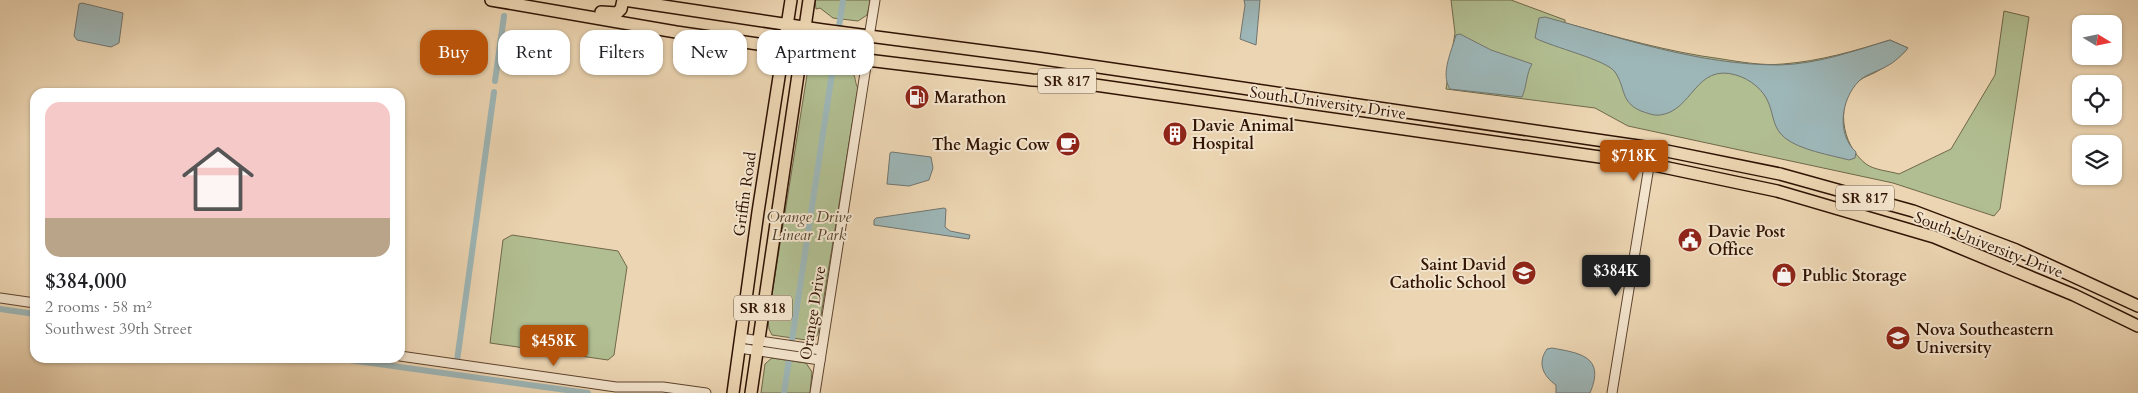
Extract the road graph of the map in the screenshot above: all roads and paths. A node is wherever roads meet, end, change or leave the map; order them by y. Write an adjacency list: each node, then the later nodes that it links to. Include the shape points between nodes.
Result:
1 (491, 0): 6 (main road, South University Drive / SR 817)
2 (624, 0): 6 (main road, via 620,11 615,14 551,3); 7 (main road, South University Drive / SR 817)
3 (791, 0): 7 (main road, Griffin Road / SR 818)
4 (809, 0): 8 (main road, SR 818)
5 (875, 0): 11 (street)
6 (525, 6): 13 (main road, South University Drive / SR 817)
7 (787, 25): 8 (main road, South University Drive / SR 817); 9 (main road, Griffin Road / SR 818)
8 (804, 28): 10 (main road, South University Drive / SR 817)
9 (786, 30)
10 (822, 30)
11 (870, 30)
12 (874, 38): 18 (main road, South University Drive / SR 817)
13 (757, 43)
14 (874, 61): 19 (main road, South University Drive / SR 817, via 1074,82)
15 (780, 75): 30 (main road, Griffin Road / SR 818)
16 (797, 75): 31 (main road, SR 818)
17 (866, 75): 32 (street, Orange Drive)
18 (1286, 94): 19 (main road); 20 (main road, South University Drive / SR 817)
19 (1284, 112): 21 (main road, South University Drive / SR 817)
20 (1432, 116): 21 (main road); 22 (main road, South University Drive / SR 817)
21 (1430, 133): 23 (main road, South University Drive / SR 817)
22 (1652, 148): 23 (street); 25 (main road, South University Drive / SR 817, via 1780,174)
23 (1649, 164): 24 (main road, South University Drive / SR 817); 39 (street)
24 (1824, 204): 25 (main road, via 1840,197 1888,211); 29 (main road, South University Drive / SR 817, via 1934,237 2074,295)
25 (1913, 211): 28 (main road, South University Drive / SR 817, via 2011,247)
26 (0, 298): 27 (street)
27 (30, 302)
28 (2138, 306)
29 (2138, 326)
30 (739, 343): 31 (street); 36 (main road, Griffin Road / SR 818)
31 (758, 346): 32 (street, via 777,343); 34 (street, via 776,353); 37 (main road, SR 818)
32 (821, 350): 34 (street, Orange Drive)
33 (405, 357): 35 (street, via 616,387 663,387)
34 (820, 360): 38 (street, Orange Drive)
35 (706, 393)
36 (733, 393)
37 (751, 393)
38 (815, 393)
39 (1612, 393)

